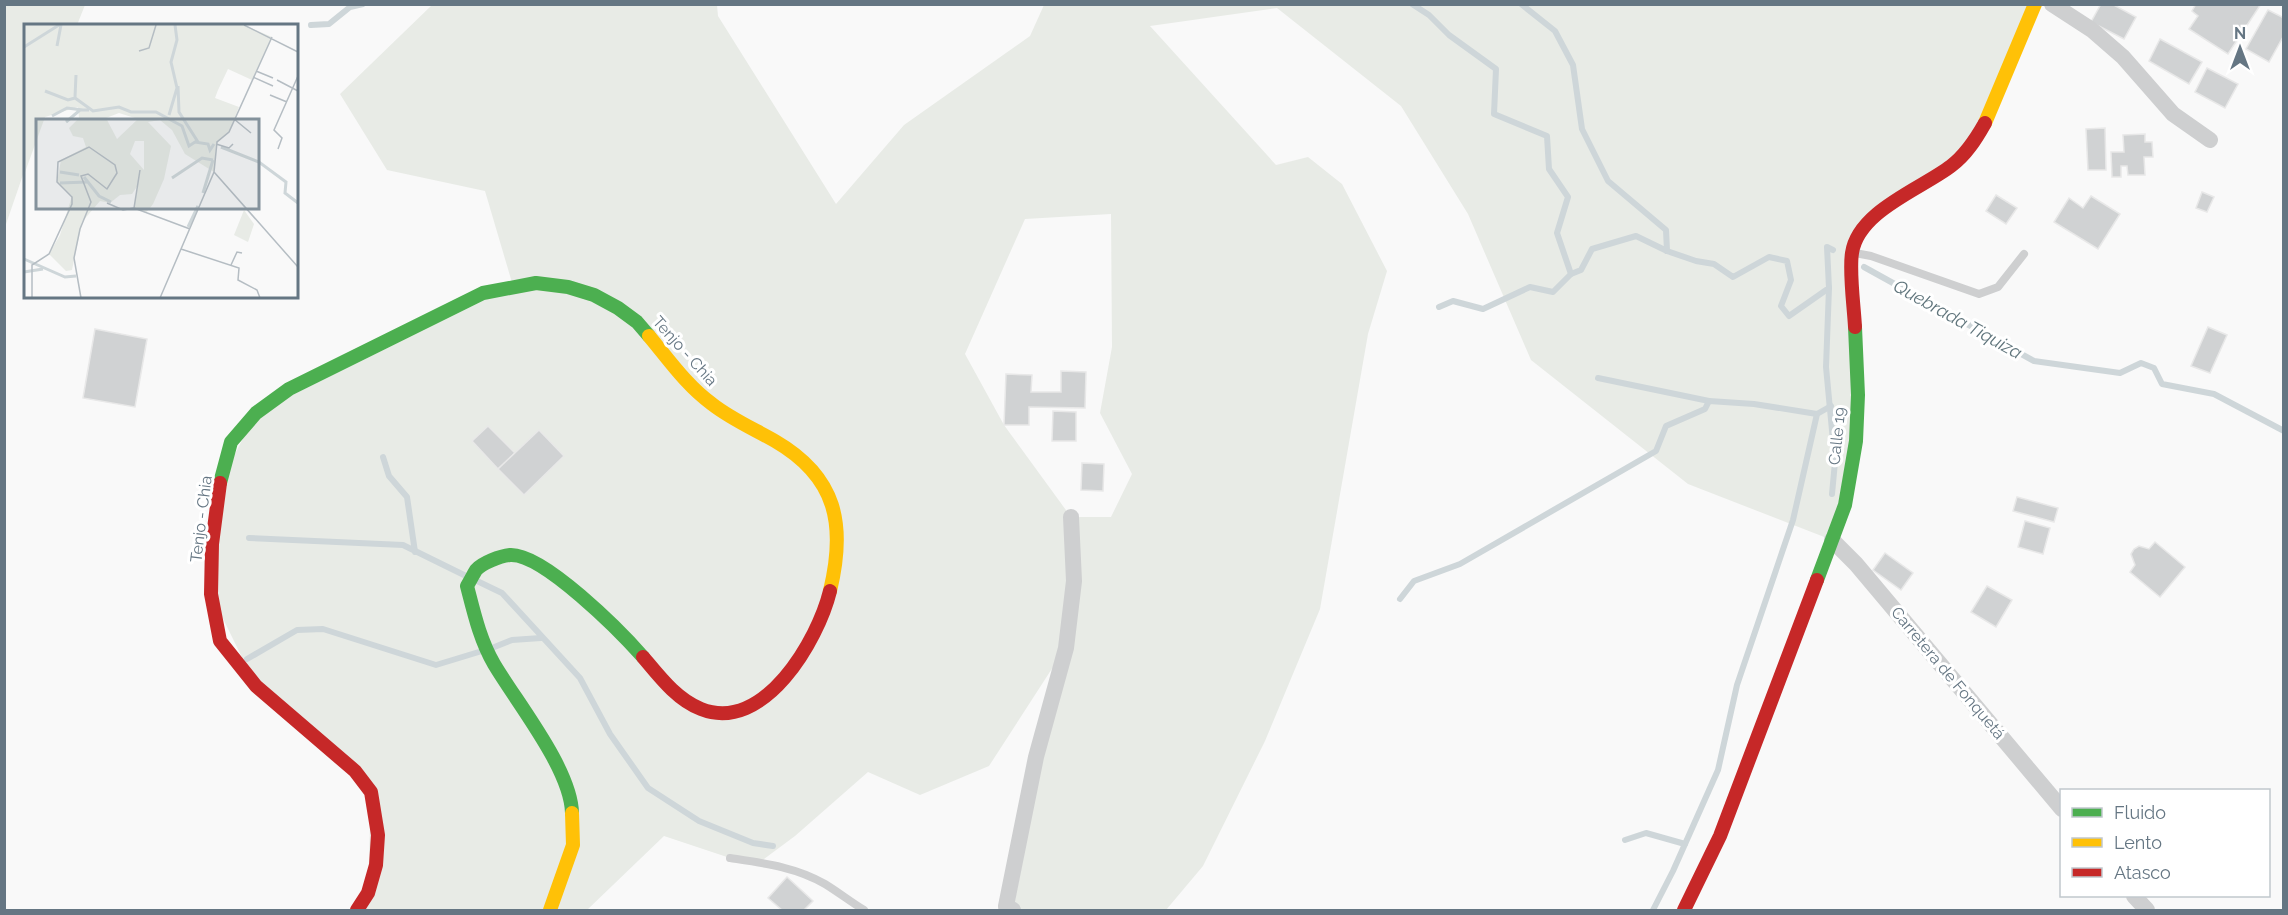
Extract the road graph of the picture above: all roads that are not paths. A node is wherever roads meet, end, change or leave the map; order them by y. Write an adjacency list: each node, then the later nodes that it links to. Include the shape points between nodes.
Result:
1 (2035, 4): 4 (street, Calle 19, via 1981,132 1944,171 1873,215 1856,238)
2 (2052, 4): 3 (street, via 2092,30 2123,57 2173,114)
3 (2210, 140)
4 (1852, 252): 5 (lane, via 1979,294 1998,288); 7 (street, Calle 19, via 1856,441 1845,505)
5 (2024, 254)
6 (1071, 517): 11 (street, via 1074,581 1066,648 1036,757)
7 (1832, 540): 8 (street, Carretera de Fonquetá); 15 (street, Calle 19, via 1720,836)
8 (2060, 808)
9 (730, 858): 14 (lane, via 799,872 823,882)
10 (2135, 897): 16 (street)
11 (1006, 909)
12 (357, 910): 13 (street, Tenjo - Chia, via 368,893 376,865 378,836 371,792 356,771 256,686 220,641 211,594 212,544 220,483 231,442 256,413 289,389 483,293 544,283 573,288 607,302 635,320 709,402 793,451 815,471 827,490 836,517 837,551 828,602 809,644 790,672 757,704 728,713 707,712 690,704 631,643 535,562 510,555 479,567 468,586 480,635 562,772 572,807 573,845)
13 (550, 910)
14 (864, 910)
15 (1684, 910)
16 (2147, 910)

